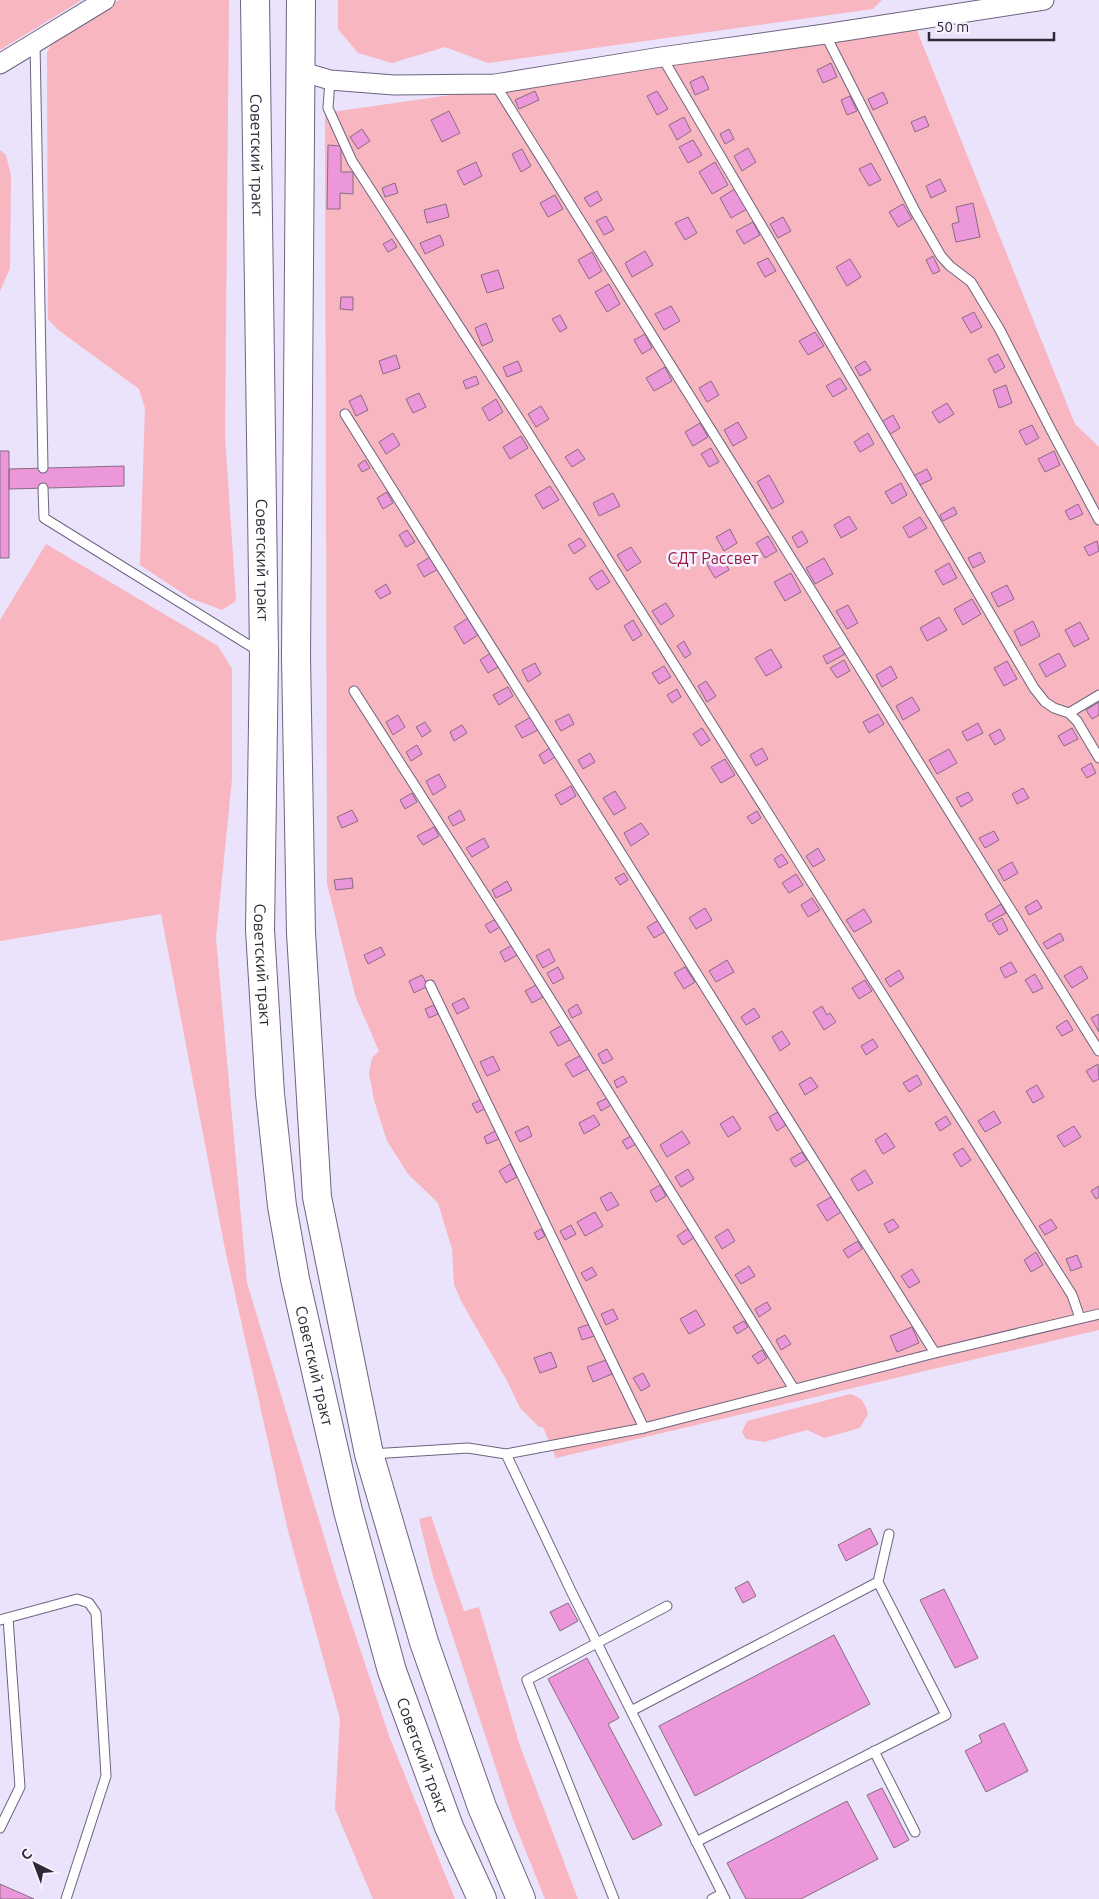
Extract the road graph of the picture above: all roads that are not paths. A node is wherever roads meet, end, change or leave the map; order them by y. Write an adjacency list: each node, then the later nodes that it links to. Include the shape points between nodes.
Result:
1 (105, 0): 6 (street)
2 (255, 0): 16 (highway, Советский тракт)
3 (300, 0): 9 (highway, Советский тракт)
4 (1044, 0): 5 (street)
5 (825, 34): 7 (street); 15 (lane, via 915,211 941,256 971,282 1000,330)
6 (35, 42): 8 (street); 13 (lane)
7 (661, 57): 11 (street); 19 (lane, via 1034,688 1045,702)
8 (0, 64)
9 (300, 71): 10 (street); 28 (highway, Советский тракт, via 296,657 301,933 317,1197)
10 (330, 80): 11 (street, via 394,85); 24 (lane, via 328,108 352,161 528,433 1072,1295)
11 (495, 84): 22 (lane)
12 (345, 414): 25 (lane)
13 (43, 468)
14 (43, 488): 16 (lane, via 44,518)
15 (1099, 520)
16 (264, 654): 42 (highway, Советский тракт, via 260,930 270,1094 282,1206 348,1511 392,1671 449,1827)
17 (354, 691): 26 (lane)
18 (1099, 695): 19 (lane)
19 (1069, 713): 20 (lane)
20 (1099, 758)
21 (430, 985): 27 (lane)
22 (1099, 1050)
23 (1099, 1314): 24 (lane)
24 (1080, 1318): 25 (lane)
25 (935, 1353): 26 (lane)
26 (794, 1389): 27 (lane)
27 (644, 1428): 29 (lane)
28 (369, 1454): 29 (lane, via 468,1448); 43 (highway, Советский тракт, via 428,1651 482,1807)
29 (506, 1454): 34 (lane)
30 (890, 1534): 31 (lane)
31 (878, 1582): 35 (lane); 36 (lane, via 946,1715)
32 (668, 1606): 34 (lane)
33 (4, 1619): 37 (lane, via 20,1787); 41 (lane, via 77,1599 89,1603 96,1613 106,1776)
34 (597, 1644): 35 (lane); 44 (lane, via 526,1680)
35 (630, 1710): 39 (lane)
36 (874, 1751): 38 (lane); 39 (lane)
37 (0, 1828)
38 (915, 1832)
39 (696, 1842): 40 (lane)
40 (724, 1896): 45 (lane)
41 (66, 1899)
42 (482, 1899)
43 (520, 1899)
44 (614, 1899)
45 (712, 1899)

